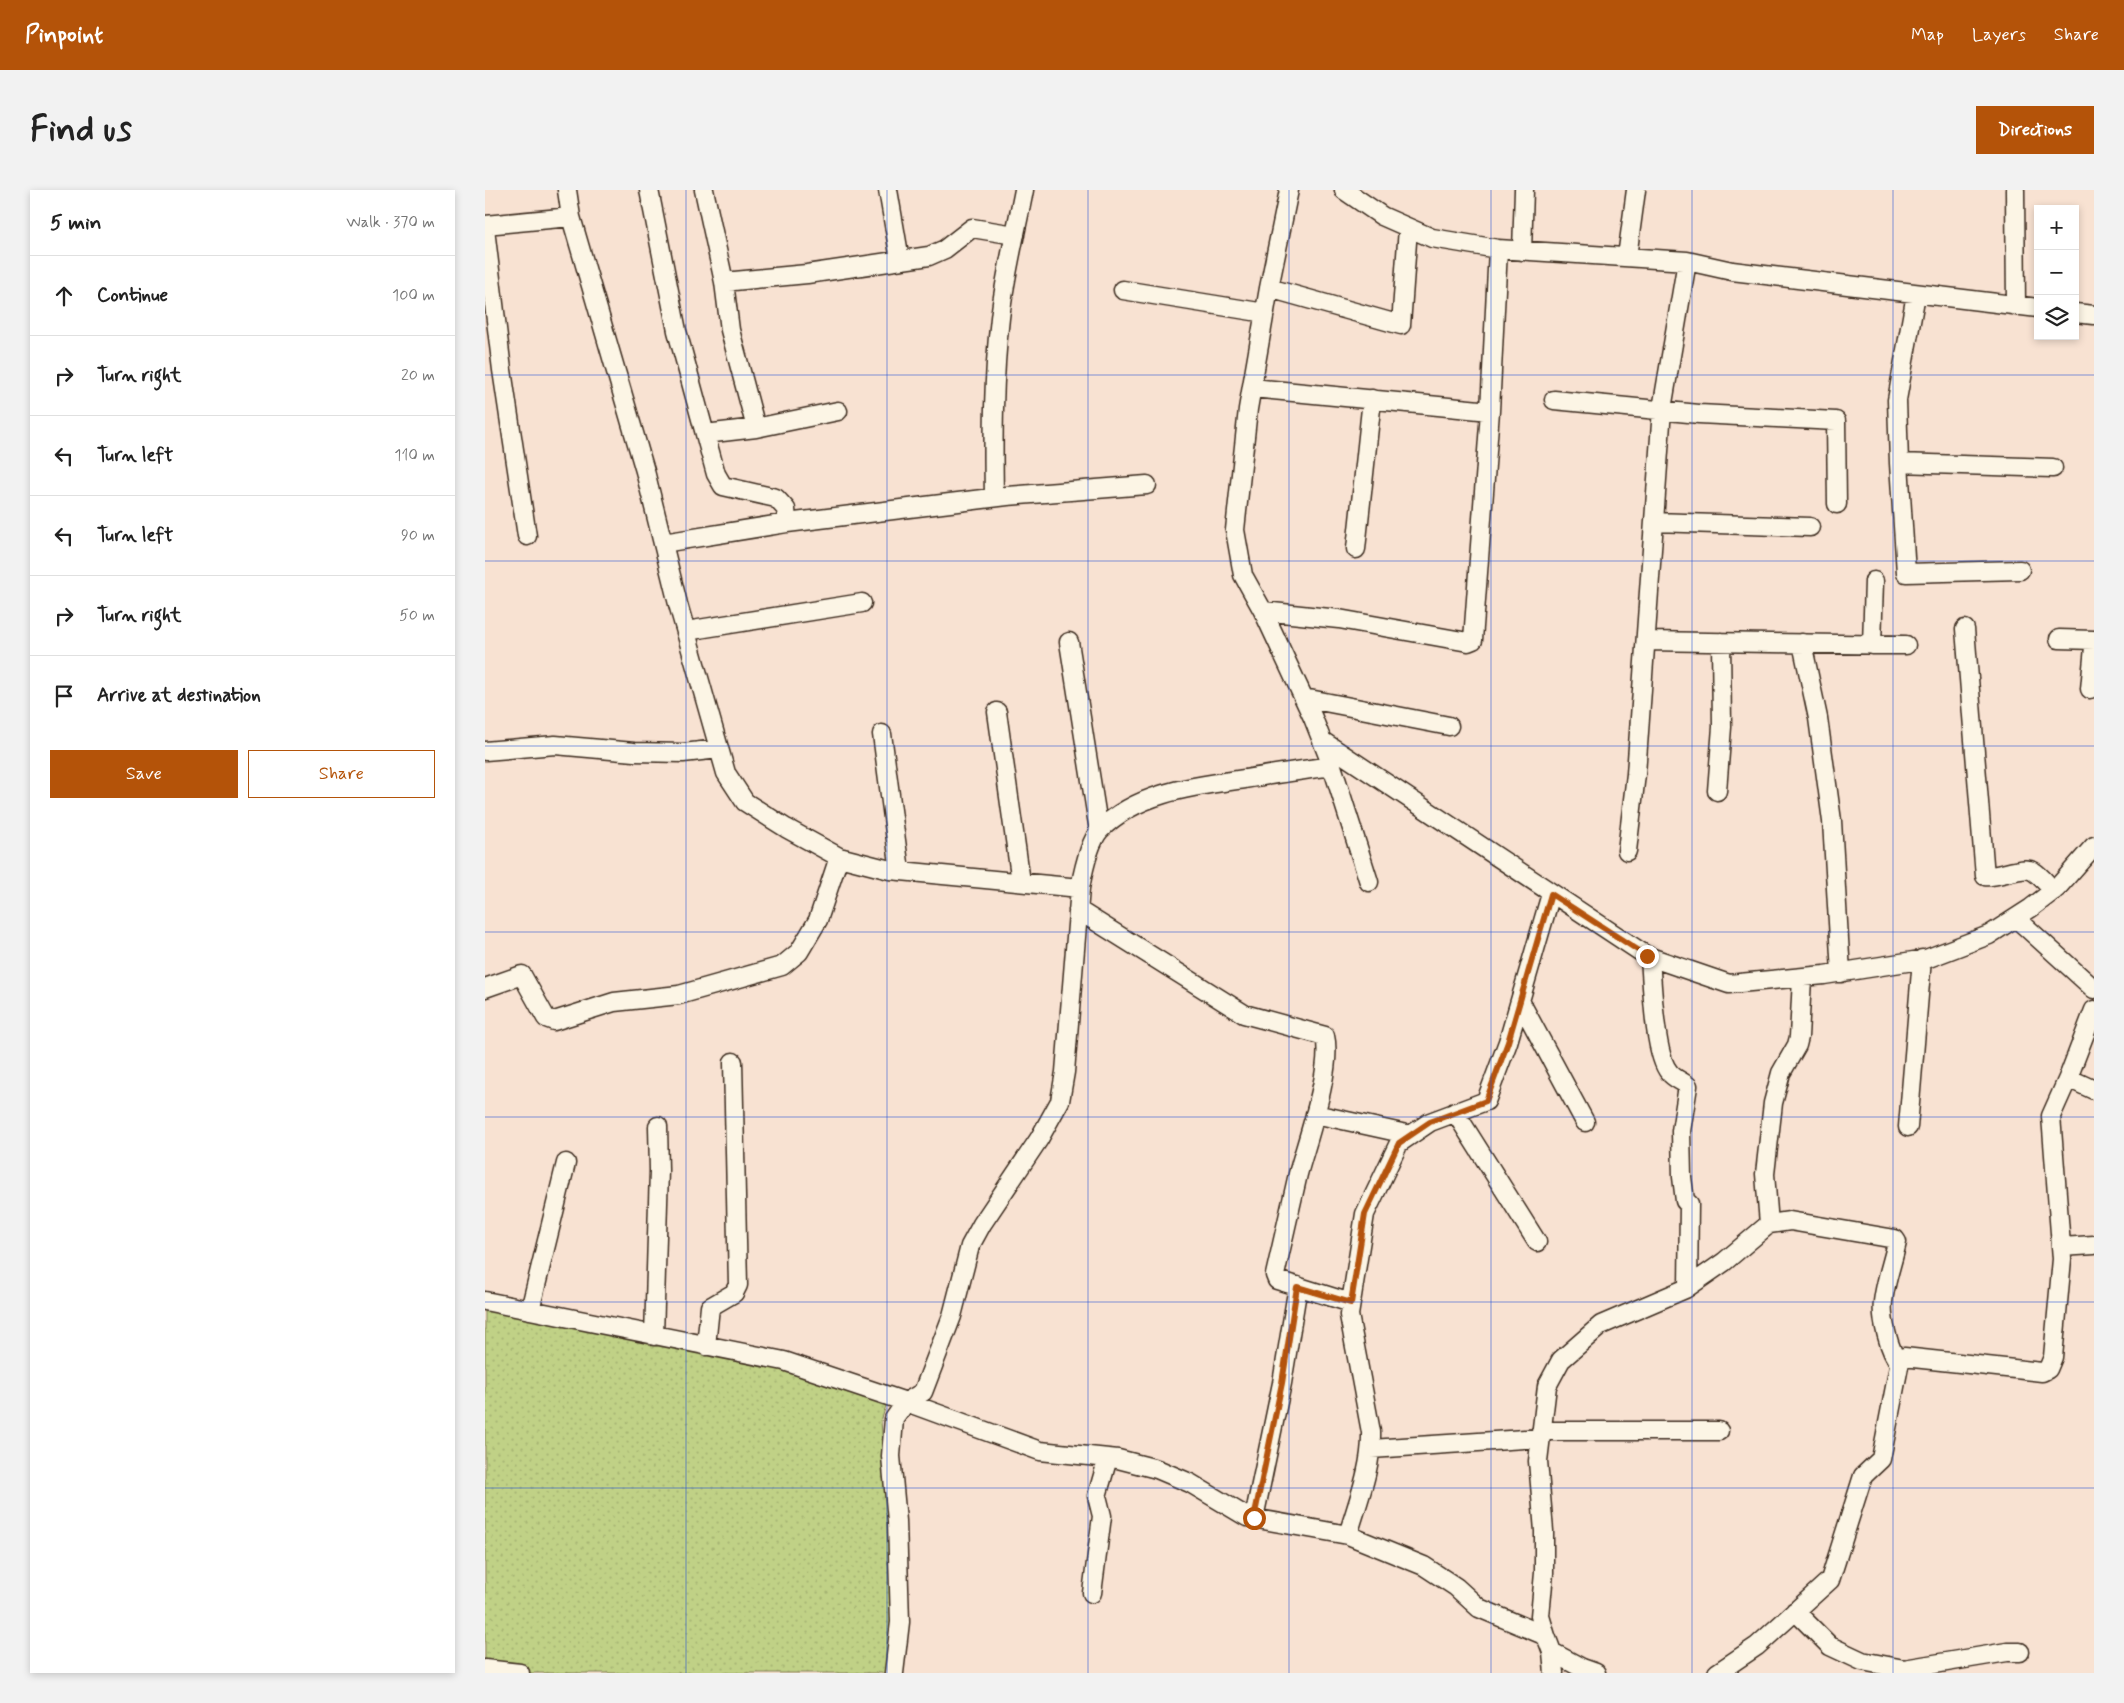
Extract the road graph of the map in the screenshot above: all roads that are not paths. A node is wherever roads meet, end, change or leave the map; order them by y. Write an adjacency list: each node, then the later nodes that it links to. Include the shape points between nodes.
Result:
1 (567, 190): 11 (street)
2 (649, 190): 37 (street, via 677,331)
3 (704, 190): 21 (street)
4 (888, 190): 19 (street)
5 (1024, 190): 15 (street)
6 (1289, 190): 22 (street)
7 (1344, 190): 13 (street, via 1382,216)
8 (1524, 190): 17 (street)
9 (1636, 190): 18 (street)
10 (2015, 190): 25 (street)
11 (571, 217): 12 (street); 47 (street)
12 (485, 225)
13 (1408, 228): 16 (street, via 1432,238); 22 (street, via 1401,325)
14 (485, 229): 46 (street)
15 (1015, 235): 19 (street, via 972,228 945,249 929,256); 41 (street, via 1000,318 993,415)
16 (1498, 249): 17 (street); 35 (street)
17 (1522, 251): 18 (street)
18 (1627, 257): 20 (street)
19 (900, 260): 21 (street)
20 (1687, 261): 24 (street, via 1732,272); 33 (street)
21 (724, 282): 36 (street, via 730,330)
22 (1269, 288): 28 (street)
23 (1123, 290): 28 (street)
24 (1916, 294): 25 (street); 38 (street, via 1897,400)
25 (2015, 306): 26 (street)
26 (2034, 308)
27 (2079, 313): 29 (street)
28 (1265, 314): 30 (street)
29 (2094, 315)
30 (1252, 388): 31 (street); 52 (street, via 1235,530 1243,575)
31 (1372, 400): 35 (street); 48 (street)
32 (1554, 400): 33 (street)
33 (1662, 409): 42 (street, via 1835,421); 43 (street)
34 (838, 410): 36 (street)
35 (1490, 411): 52 (street, via 1473,640 1468,642 1339,620)
36 (756, 428): 37 (street)
37 (705, 434): 44 (street, via 716,474 723,486 776,498 786,509)
38 (1899, 463): 39 (street); 49 (street, via 1906,573)
39 (2053, 468)
40 (1147, 485): 41 (street)
41 (994, 497): 44 (street)
42 (1837, 504)
43 (1655, 522): 45 (street); 57 (street)
44 (787, 523): 47 (street)
45 (1810, 527)
46 (527, 536)
47 (663, 543): 54 (street)
48 (1357, 549)
49 (2020, 570)
50 (1874, 581): 61 (street)
51 (862, 603): 54 (street)
52 (1263, 612): 65 (street)
53 (1965, 629): 82 (street, via 1985,876 2031,870)
54 (686, 631): 70 (street)
55 (2059, 639): 56 (street)
56 (2094, 640)
57 (1646, 641): 59 (street); 76 (street)
58 (1069, 642): 74 (street)
59 (1721, 642): 60 (street); 73 (street, via 1722,727)
60 (1802, 643): 61 (street); 88 (street, via 1818,718 1832,821)
61 (1872, 645): 62 (street)
62 (1906, 646)
63 (2094, 647): 64 (street)
64 (2090, 689)
65 (1304, 698): 67 (street); 69 (street)
66 (997, 712): 79 (street)
67 (1449, 726)
68 (882, 734): 78 (street)
69 (1324, 742): 72 (street); 83 (street)
70 (719, 749): 71 (street, via 683,753 634,752 555,745); 77 (street, via 725,773 745,802)
71 (485, 751)
72 (1332, 766): 74 (street, via 1197,786 1160,795 1124,811); 80 (street)
73 (1717, 791)
74 (1099, 832): 81 (street, via 1084,865)
75 (2094, 846): 82 (street)
76 (1627, 851)
77 (839, 857): 78 (street); 90 (street, via 819,920 799,952 782,966 679,995 614,1002 554,1021 546,1018 522,976)
78 (900, 871): 79 (street)
79 (1021, 882): 81 (street)
80 (1369, 882)
81 (1080, 888): 84 (street)
82 (2054, 891): 85 (street)
83 (1551, 894): 86 (street); 92 (street)
84 (1078, 910): 98 (street, via 1244,1014 1325,1036 1328,1047); 116 (street, via 1065,1072 1059,1101 1039,1139 970,1246 952,1316 933,1368 923,1392)
85 (2016, 918): 87 (street, via 1989,935); 91 (street)
86 (1650, 957): 89 (street, via 1729,984); 109 (street, via 1655,1021 1663,1064 1669,1074 1688,1086 1681,1130 1682,1177 1685,1201 1689,1204)
87 (1922, 959): 88 (street); 101 (street)
88 (1841, 973): 89 (street)
89 (1802, 978): 104 (street, via 1799,1036 1781,1073 1773,1103 1765,1174)
90 (485, 988)
91 (2094, 989)
92 (1520, 1001): 97 (street, via 1486,1101); 99 (street)
93 (2094, 1010): 95 (street)
94 (733, 1062): 114 (street, via 738,1285 734,1292 710,1308)
95 (2068, 1078): 96 (street); 107 (street, via 2051,1116)
96 (2094, 1090)
97 (1455, 1112): 102 (street, via 1430,1122); 105 (street)
98 (1315, 1114): 102 (street); 108 (street, via 1275,1275 1277,1280)
99 (1585, 1122)
100 (658, 1126): 113 (street)
101 (1909, 1127)
102 (1411, 1135): 111 (street, via 1399,1143 1365,1214)
103 (566, 1163): 112 (street)
104 (1769, 1224): 109 (street); 115 (street, via 1790,1221 1897,1242 1883,1303 1887,1333 1894,1358)
105 (1537, 1242)
106 (2094, 1245): 107 (street)
107 (2061, 1247): 115 (street, via 2053,1357 2048,1369 2042,1372 1904,1357)
108 (1297, 1287): 111 (street); 121 (street, via 1282,1383)
109 (1688, 1287): 118 (street, via 1601,1325 1561,1360 1547,1386)
110 (485, 1301): 112 (street)
111 (1351, 1303): 119 (street, via 1349,1316 1371,1432)
112 (530, 1310): 113 (street)
113 (654, 1336): 114 (street)
114 (706, 1346): 116 (street, via 784,1361)
115 (1900, 1364): 124 (street, via 1881,1460 1863,1476 1830,1580)
116 (906, 1402): 120 (street, via 1040,1451); 129 (street, via 894,1418 891,1456 900,1622)
117 (1719, 1431): 118 (street)
118 (1541, 1434): 119 (street); 125 (street, via 1538,1461 1544,1572 1540,1616)
119 (1371, 1449): 122 (street)
120 (1108, 1458): 121 (street, via 1157,1469); 123 (street, via 1097,1496 1102,1516)
121 (1254, 1518): 122 (street)
122 (1348, 1535): 125 (street, via 1424,1566 1456,1587 1479,1608)
123 (1092, 1593)
124 (1795, 1612): 126 (street, via 1829,1646 1862,1661 1904,1669); 132 (street, via 1757,1646)
125 (1549, 1644): 130 (street); 131 (street, via 1583,1668)
126 (2020, 1652)
127 (485, 1669): 128 (street)
128 (520, 1673)
129 (894, 1673)
130 (1554, 1673)
131 (1596, 1673)
132 (1717, 1673)

